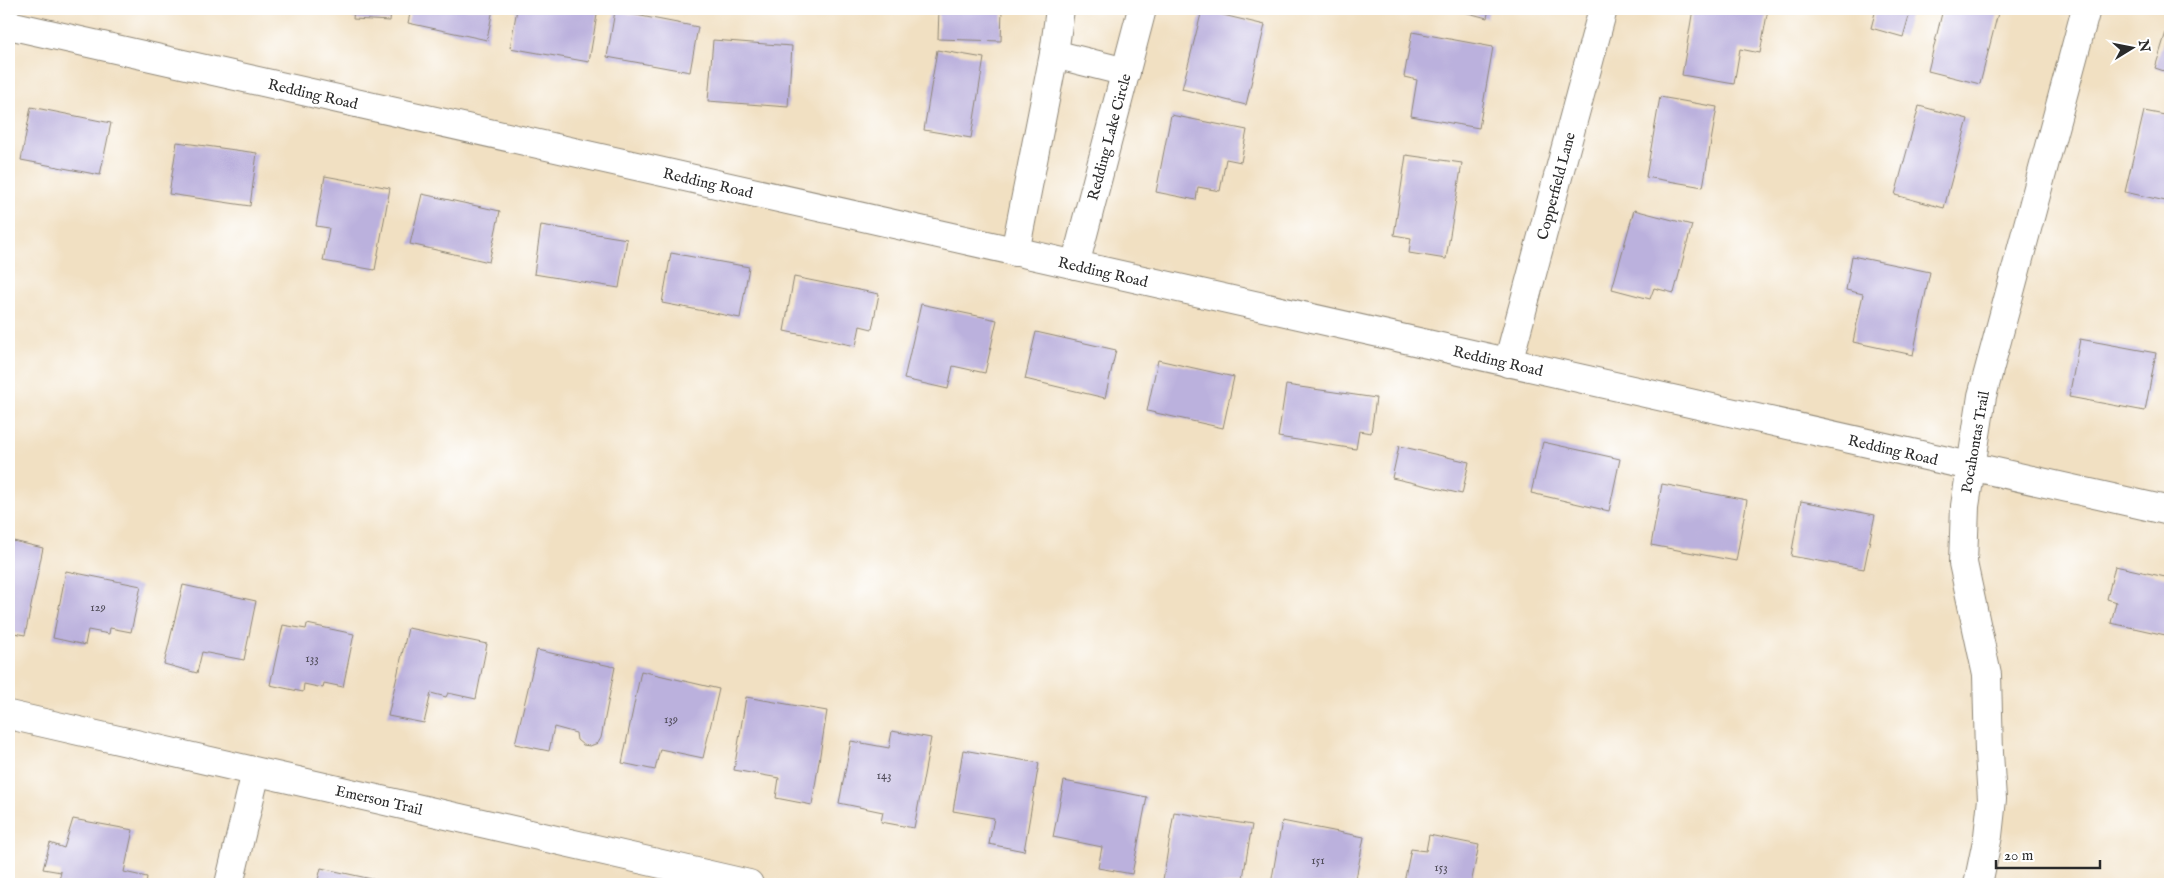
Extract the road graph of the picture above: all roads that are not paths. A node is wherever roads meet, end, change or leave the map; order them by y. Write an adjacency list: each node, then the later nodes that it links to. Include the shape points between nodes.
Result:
1 (1060, 9): 6 (street)
2 (1142, 9): 7 (street, Redding Lake Circle)
3 (1603, 9): 10 (street, Copperfield Lane)
4 (2086, 9): 11 (street, Pocahontas Trail, via 1982,396)
5 (9, 25): 8 (street, Redding Road)
6 (1054, 54): 7 (street); 8 (street)
7 (1126, 72): 9 (street, Redding Lake Circle)
8 (1015, 252): 9 (street, Redding Road)
9 (1075, 265): 10 (street, Redding Road)
10 (1508, 363): 11 (street, Redding Road)
11 (1971, 467): 12 (street, Redding Road); 18 (street, Pocahontas Trail, via 1965,506 1963,563 1987,675 1992,798)
12 (2170, 511)
13 (9, 715): 14 (street, Emerson Trail)
14 (256, 772): 15 (street, Emerson Trail); 16 (street)
15 (674, 876): 17 (street, Emerson Trail)
16 (229, 884)
17 (749, 884)
18 (1978, 884)

